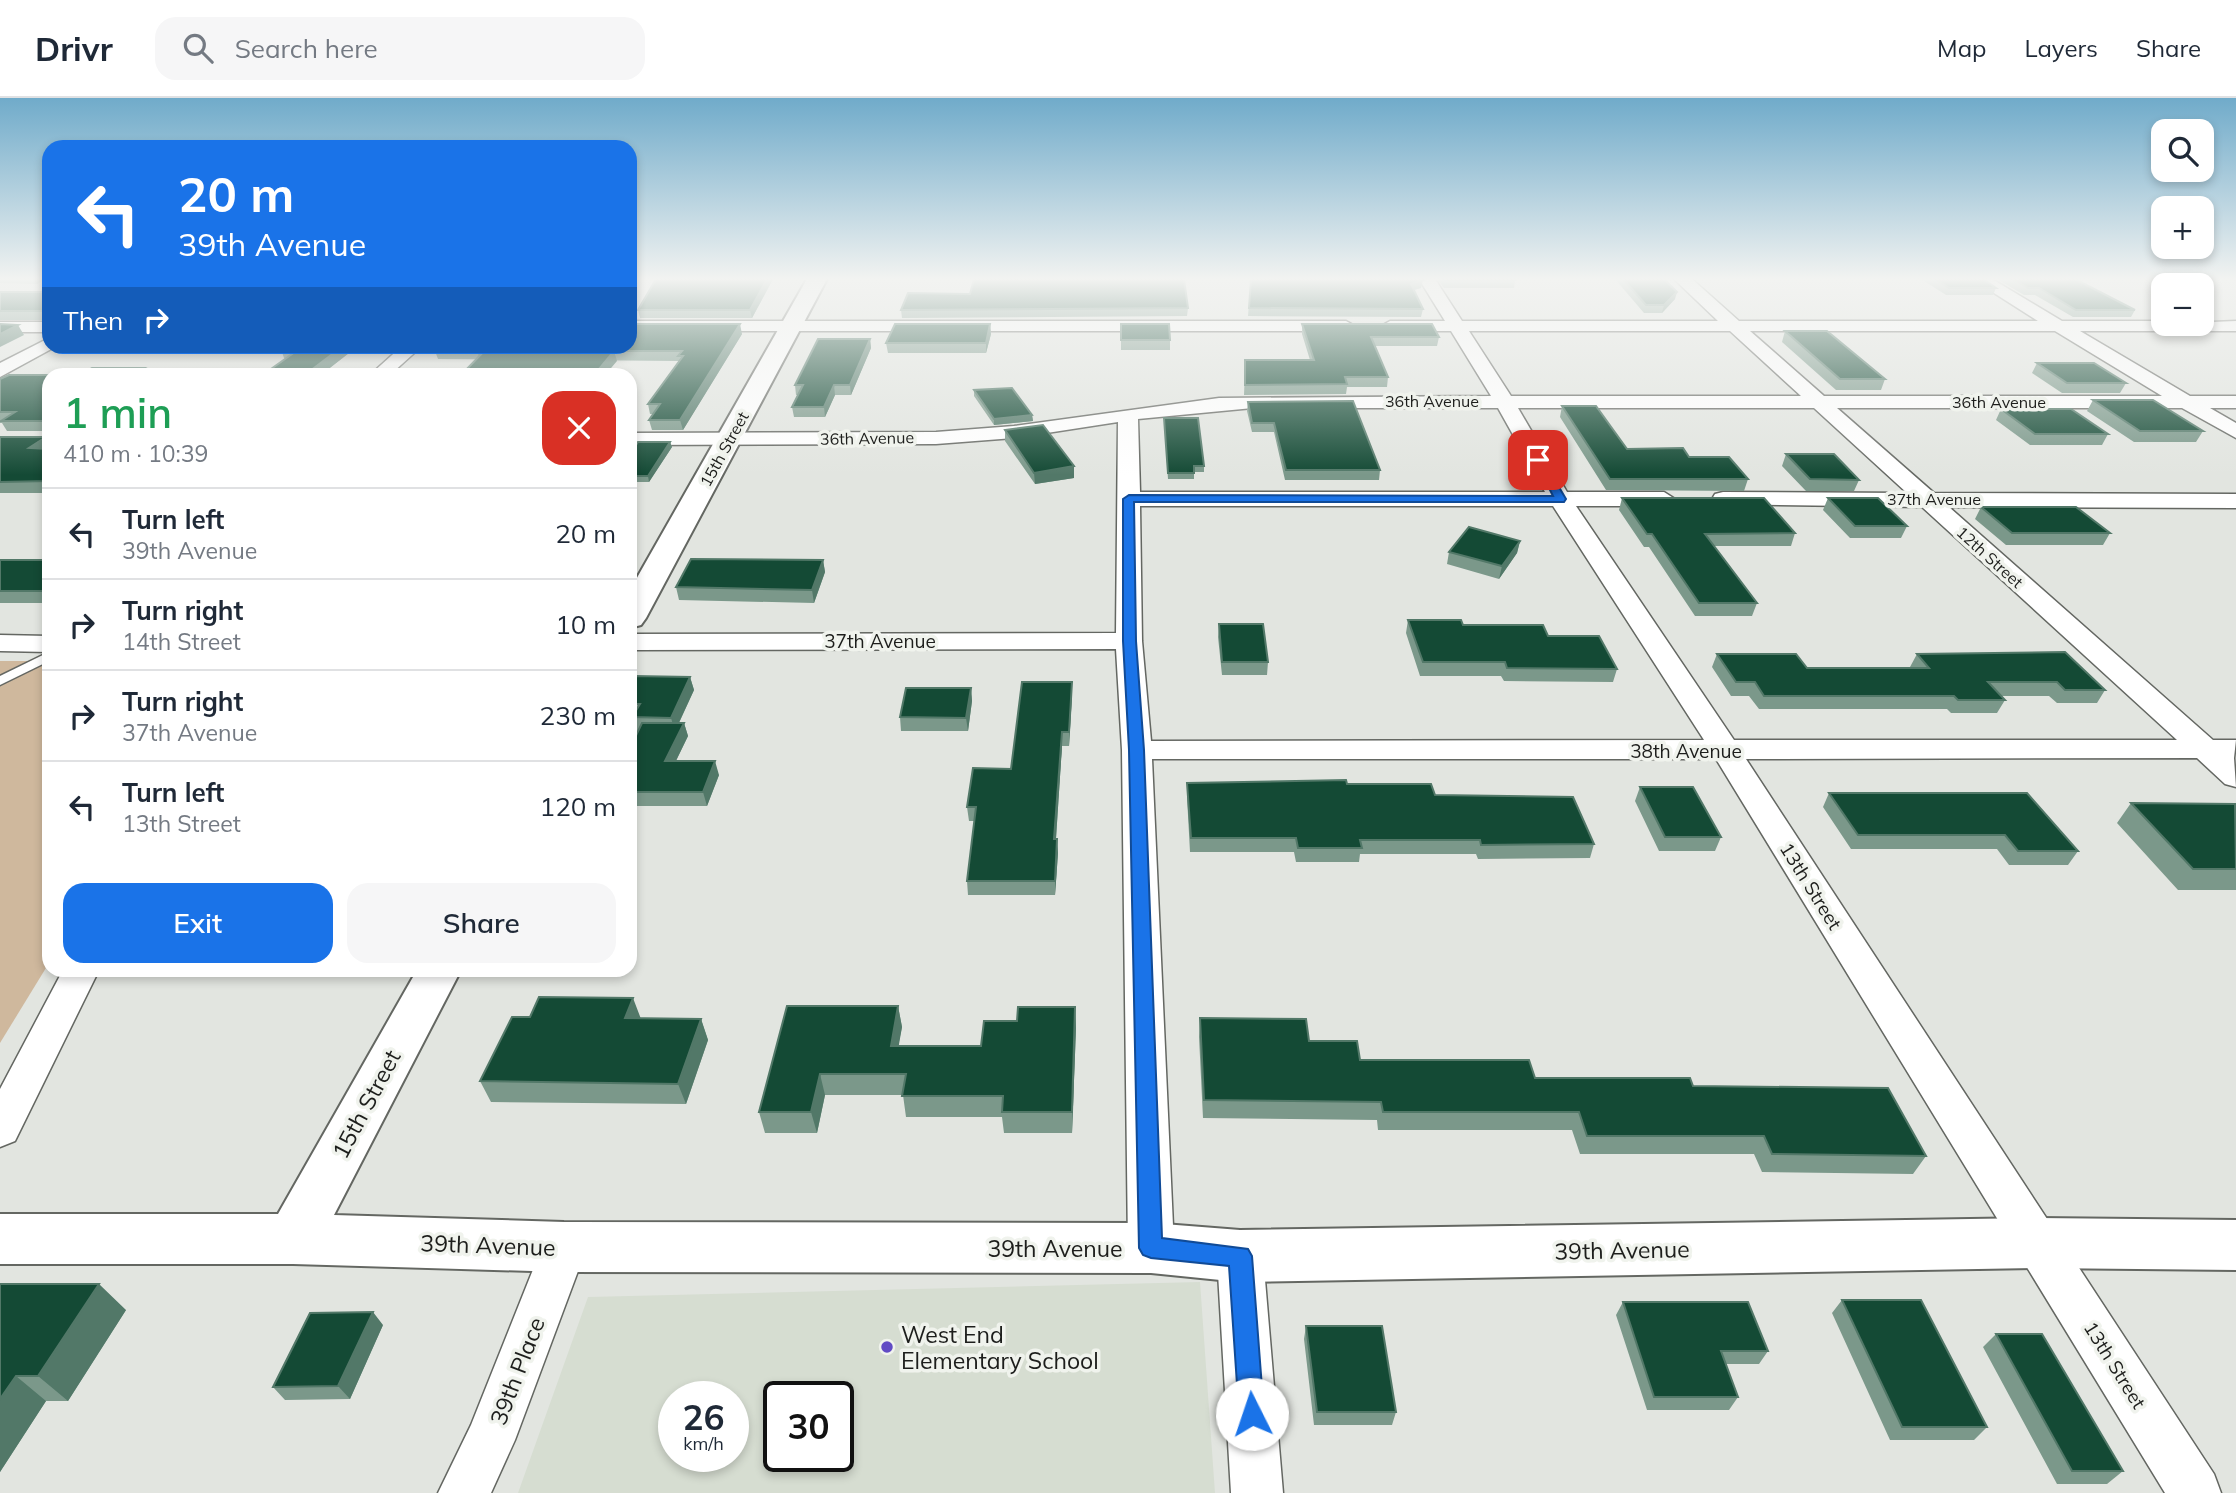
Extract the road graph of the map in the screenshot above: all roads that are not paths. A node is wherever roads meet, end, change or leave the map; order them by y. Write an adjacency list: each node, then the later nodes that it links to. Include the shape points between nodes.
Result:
1 (780, 344): 16 (street, 15th Street)
2 (1468, 344): 9 (street, 13th Street)
3 (1753, 344): 10 (street, 12th Street)
4 (2089, 344): 11 (street)
5 (42, 347): 8 (street)
6 (404, 354): 7 (street)
7 (387, 368)
8 (0, 371)
9 (1504, 401): 10 (street, 36th Avenue); 13 (street, 36th Avenue, via 1197,403); 18 (street, 13th Street)
10 (1819, 402): 11 (street, 36th Avenue); 19 (street, 12th Street)
11 (2185, 402): 12 (street, 36th Avenue); 14 (street)
12 (2236, 402)
13 (1128, 415): 16 (street, 36th Avenue, via 979,435); 17 (street)
14 (2236, 432)
15 (637, 439): 16 (street, 36th Avenue)
16 (730, 439): 21 (street, 15th Street)
17 (1129, 499): 18 (street, 37th Avenue); 22 (street)
18 (1560, 499): 19 (street, 37th Avenue); 31 (street, 13th Street)
19 (1926, 499): 20 (street, 37th Avenue); 28 (street, 12th Street)
20 (2236, 502)
21 (637, 605)
22 (1129, 641): 23 (street, 37th Avenue); 30 (street)
23 (637, 642)
24 (0, 643): 25 (street)
25 (42, 644)
26 (42, 660): 27 (lane)
27 (0, 681)
28 (2205, 749): 29 (street, 38th Avenue); 31 (street, 38th Avenue); 32 (street, 12th Street)
29 (2236, 749)
30 (1137, 750): 31 (street, 38th Avenue); 41 (street)
31 (1726, 751): 38 (street, 13th Street)
32 (2236, 777)
33 (77, 977): 35 (street)
34 (435, 977): 37 (street, 15th Street)
35 (0, 1129)
36 (0, 1239): 37 (street, 39th Avenue)
37 (293, 1239): 40 (street, 39th Avenue)
38 (2038, 1243): 39 (street, 39th Avenue); 42 (street, 39th Avenue); 45 (street, 13th Street)
39 (2236, 1245)
40 (564, 1247): 41 (street, 39th Avenue); 43 (street, 39th Place, via 490,1440)
41 (1151, 1248): 42 (street, 39th Avenue)
42 (1240, 1256): 44 (street)
43 (464, 1493)
44 (1258, 1493)
45 (2196, 1493)

